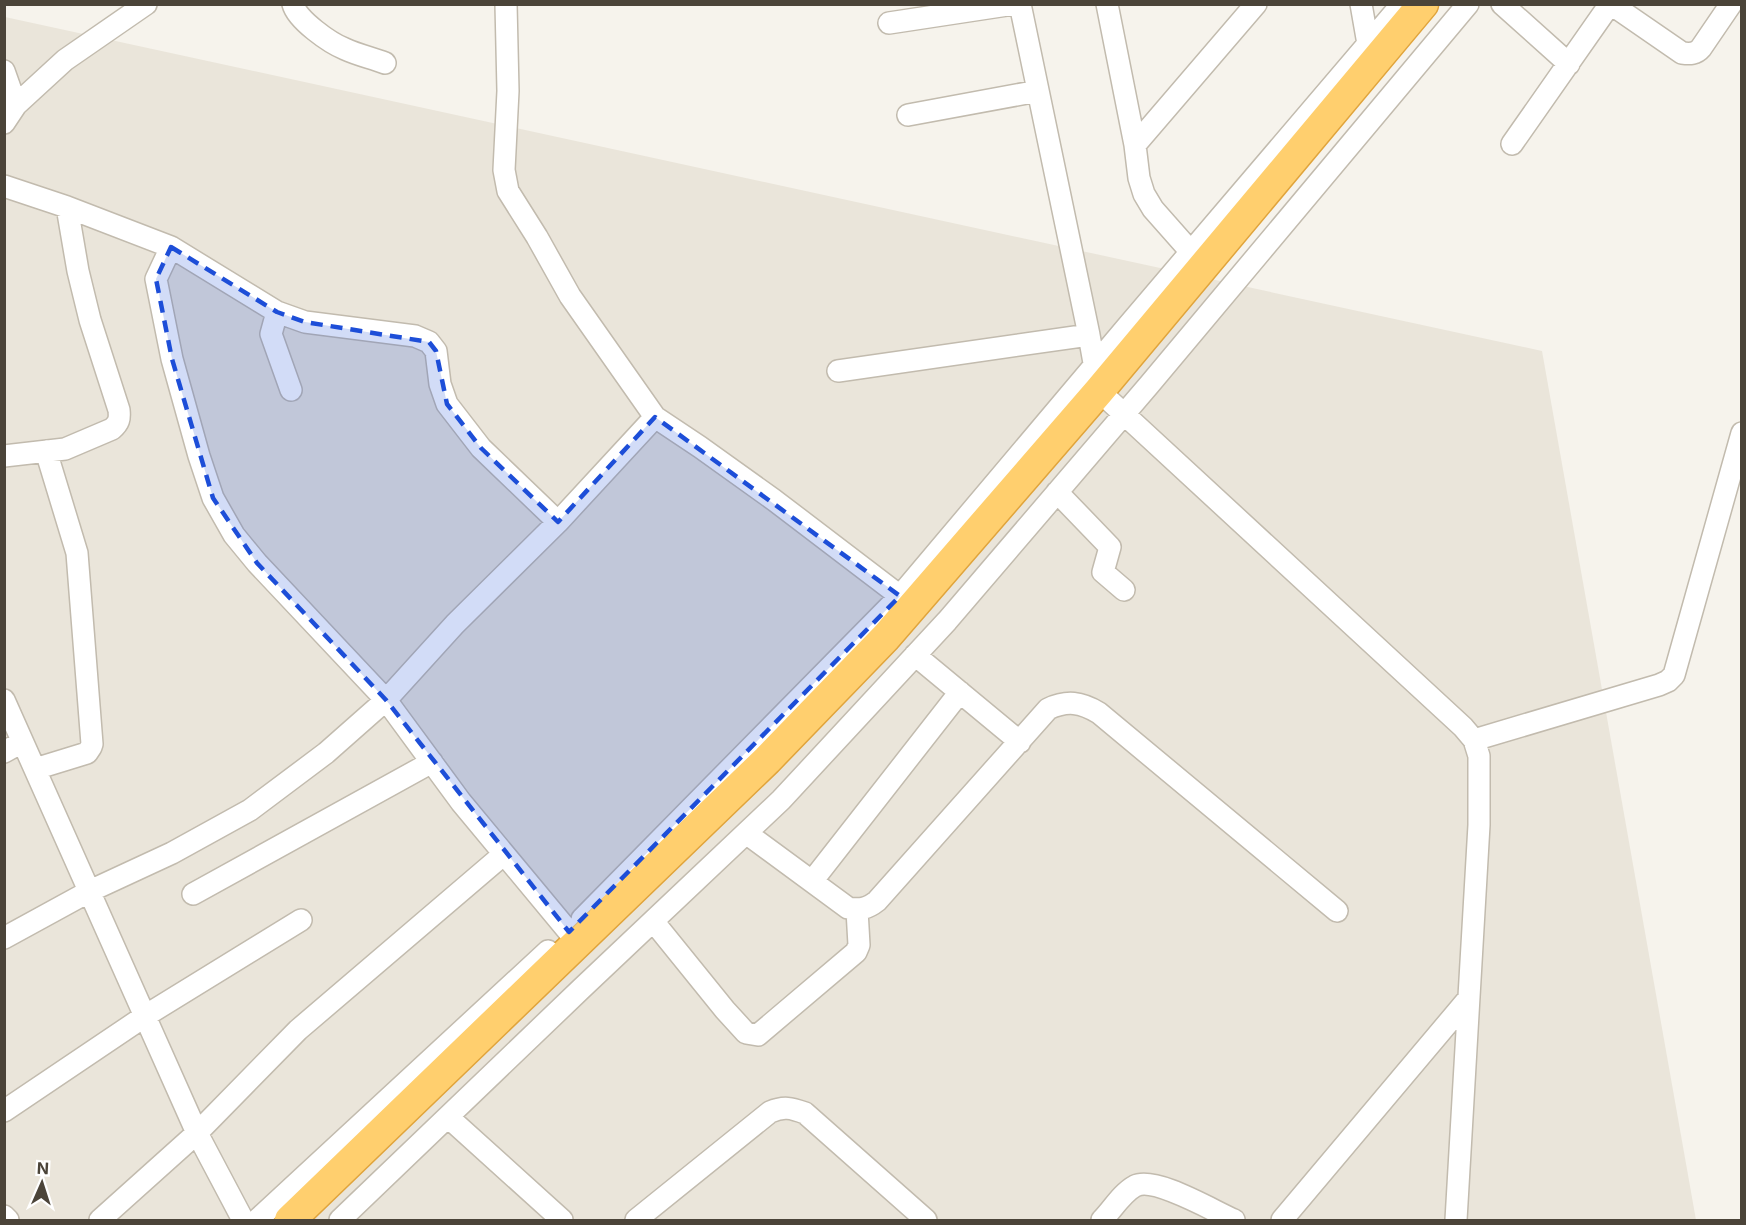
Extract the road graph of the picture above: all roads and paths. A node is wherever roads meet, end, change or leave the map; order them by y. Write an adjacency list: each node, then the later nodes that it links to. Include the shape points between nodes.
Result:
1 (146, 4): 22 (street, via 65,60)
2 (293, 4): 18 (street, via 300,17 333,43)
3 (506, 4): 36 (street, via 508,91 504,170 508,191 570,296)
4 (1014, 4): 16 (street)
5 (1020, 4): 21 (street)
6 (1107, 4): 26 (street)
7 (1256, 4): 26 (street)
8 (1361, 4): 17 (street)
9 (1402, 4): 17 (street)
10 (1423, 4): 35 (highway)
11 (1447, 4): 35 (highway)
12 (1468, 4): 35 (street)
13 (1502, 4): 19 (street)
14 (1610, 4): 15 (street, via 1682,53 1690,54 1698,52); 19 (street)
15 (1731, 4)
16 (889, 23)
17 (1368, 44): 30 (street)
18 (385, 63)
19 (1569, 63): 25 (street)
20 (4, 71): 22 (street)
21 (1038, 91): 23 (street); 32 (street)
22 (16, 105): 24 (street)
23 (908, 115)
24 (4, 123)
25 (1512, 144)
26 (1135, 145): 30 (street, via 1144,194)
27 (4, 186): 28 (street)
28 (67, 207): 29 (street); 38 (street, via 90,320 120,418 112,429 78,444)
29 (171, 247): 31 (street); 47 (street, via 156,279 172,360 213,498 234,535 257,563)
30 (1191, 252): 35 (street)
31 (277, 312): 34 (street, via 271,334); 41 (street, via 305,322 415,336 429,342 436,351 447,404 481,448)
32 (1089, 335): 33 (street); 35 (street)
33 (838, 371)
34 (291, 390)
35 (1108, 393): 40 (street); 43 (street); 48 (street); 74 (highway, via 767,760); 75 (highway, via 991,547 898,650 612,936)
36 (655, 417): 41 (street); 43 (street, via 756,487)
37 (1742, 433): 48 (street, via 1674,675 1659,685)
38 (46, 451): 39 (street); 52 (street, via 77,554 92,747 87,753)
39 (4, 456)
40 (1057, 492): 42 (street, via 1110,547 1103,572); 44 (street)
41 (558, 522): 47 (street, via 455,624)
42 (1124, 590)
43 (900, 596): 62 (street)
44 (915, 655): 45 (street); 53 (street)
45 (960, 692): 49 (street); 55 (street)
46 (4, 700): 50 (street)
47 (386, 700): 51 (street); 56 (street, via 326,753 250,810 172,853)
48 (1474, 740): 64 (street, via 1479,756 1479,825)
49 (1020, 742): 58 (street, via 877,901); 59 (street, via 1048,709 1058,704 1085,705)
50 (13, 747): 52 (street)
51 (432, 762): 54 (street); 57 (street)
52 (35, 769): 56 (street)
53 (746, 833): 55 (street); 61 (street)
54 (504, 854): 62 (street); 68 (street, via 298,1030)
55 (813, 880): 58 (street, via 848,908)
56 (90, 891): 63 (street); 65 (street)
57 (193, 894)
58 (857, 910): 61 (street, via 860,945 856,952 762,1032 753,1035 746,1033 725,1010)
59 (1337, 911)
60 (301, 920): 65 (street)
61 (653, 921): 67 (street)
62 (569, 932): 73 (street)
63 (4, 938)
64 (1469, 998): 82 (street); 83 (street)
65 (145, 1016): 66 (street); 68 (street)
66 (4, 1110)
67 (448, 1117): 76 (street); 77 (street)
68 (197, 1133): 71 (street); 72 (street)
69 (4, 1216): 70 (street)
70 (8, 1221)
71 (100, 1221)
72 (243, 1221)
73 (257, 1221)
74 (291, 1221)
75 (317, 1221)
76 (340, 1221)
77 (562, 1221)
78 (636, 1221): 79 (street, via 770,1112 781,1108 805,1113)
79 (926, 1221)
80 (1102, 1221): 81 (street, via 1129,1190 1149,1183)
81 (1234, 1221)
82 (1282, 1221)
83 (1456, 1221)

